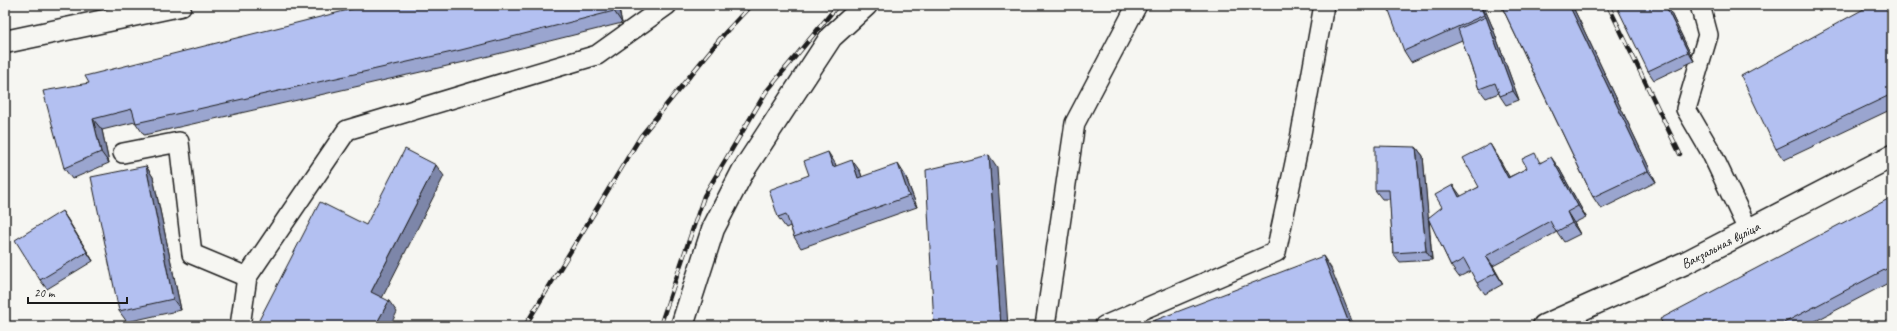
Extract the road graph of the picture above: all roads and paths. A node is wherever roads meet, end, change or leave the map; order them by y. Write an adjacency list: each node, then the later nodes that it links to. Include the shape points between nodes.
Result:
1 (180, 5): 7 (street)
2 (667, 5): 11 (lane, via 597,55 347,130)
3 (866, 5): 13 (street, via 830,37 743,171 713,230)
4 (1137, 5): 14 (lane, via 1075,123)
5 (1324, 5): 15 (lane, via 1300,140 1276,252)
6 (1700, 5): 10 (lane, via 1708,35 1686,109 1711,152)
7 (5, 42)
8 (123, 153): 11 (lane, via 179,142 192,254)
9 (1892, 156): 10 (street, Вакзальная вуліца)
10 (1748, 230): 16 (street, Вакзальная вуліца, via 1685,263)
11 (247, 278): 12 (lane)
12 (240, 326)
13 (682, 326)
14 (1045, 326)
15 (1104, 326)
16 (1544, 326)

